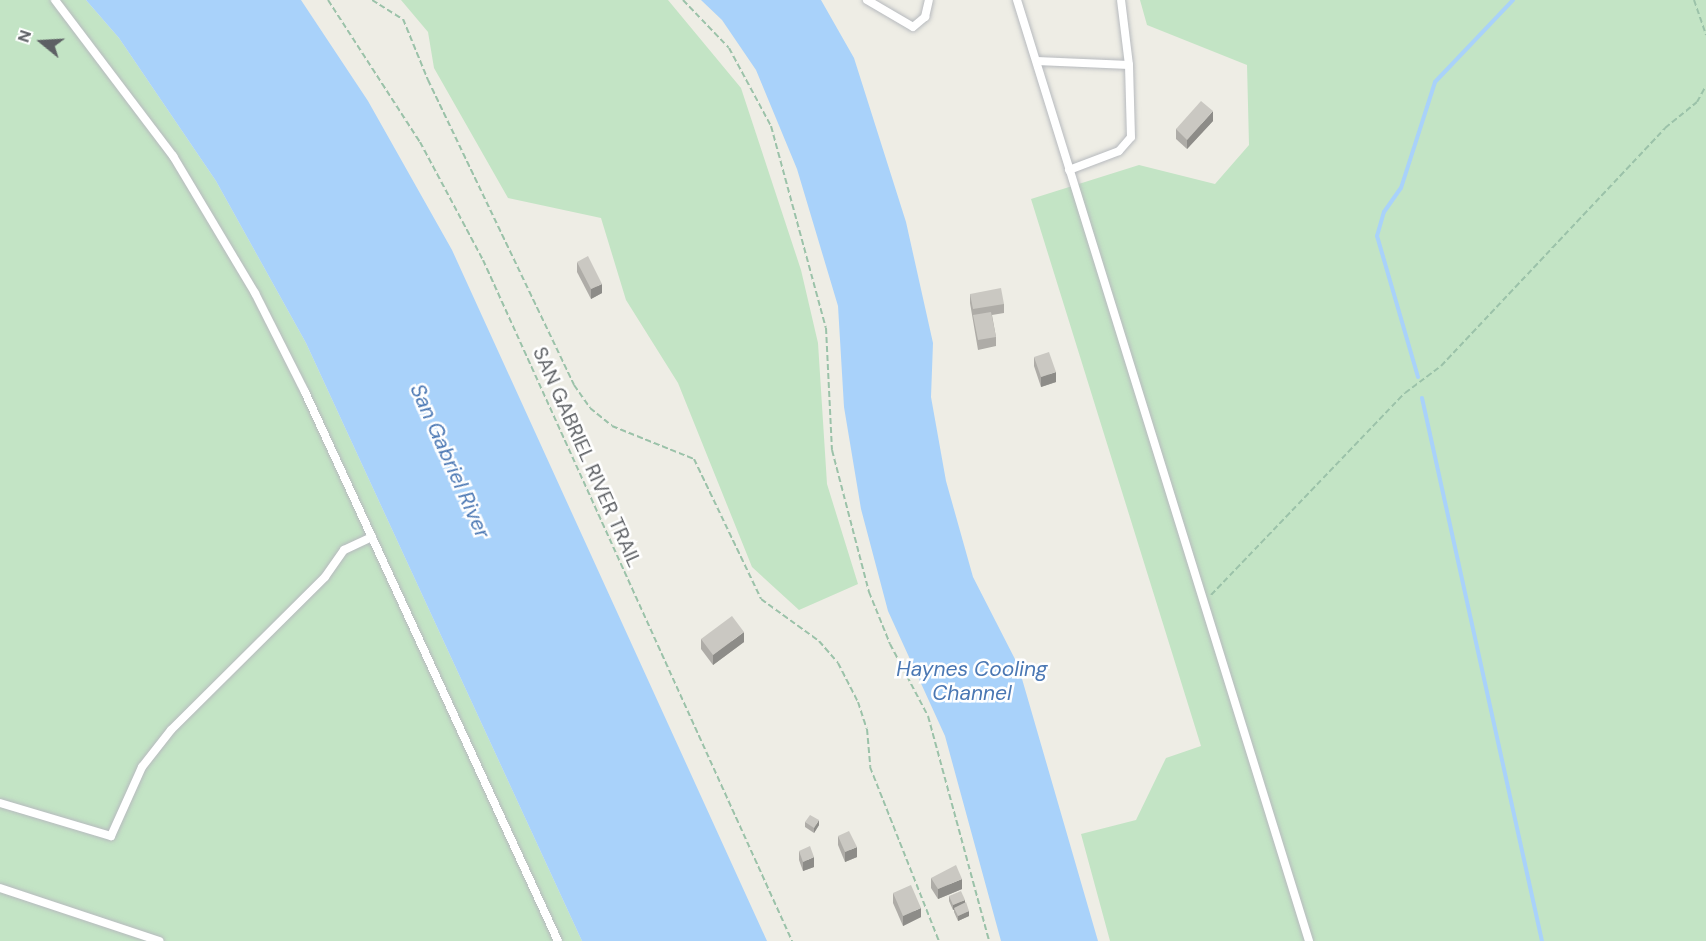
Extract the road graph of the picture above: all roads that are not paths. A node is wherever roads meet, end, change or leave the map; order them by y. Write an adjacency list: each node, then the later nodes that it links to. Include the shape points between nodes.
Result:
1 (55, 0): 9 (lane, via 135,102 219,229 305,392)
2 (867, 0): 3 (lane, via 913,27 926,17)
3 (929, 0)
4 (1017, 0): 6 (lane)
5 (1121, 0): 7 (lane)
6 (1037, 62): 7 (lane); 8 (lane)
7 (1129, 65): 8 (lane, via 1131,137 1119,152)
8 (1069, 170): 14 (lane)
9 (372, 537): 10 (lane, via 344,550 325,577 171,730 142,767 111,836); 13 (lane)
10 (0, 803)
11 (0, 888): 12 (lane)
12 (159, 941)
13 (558, 941)
14 (1309, 941)

